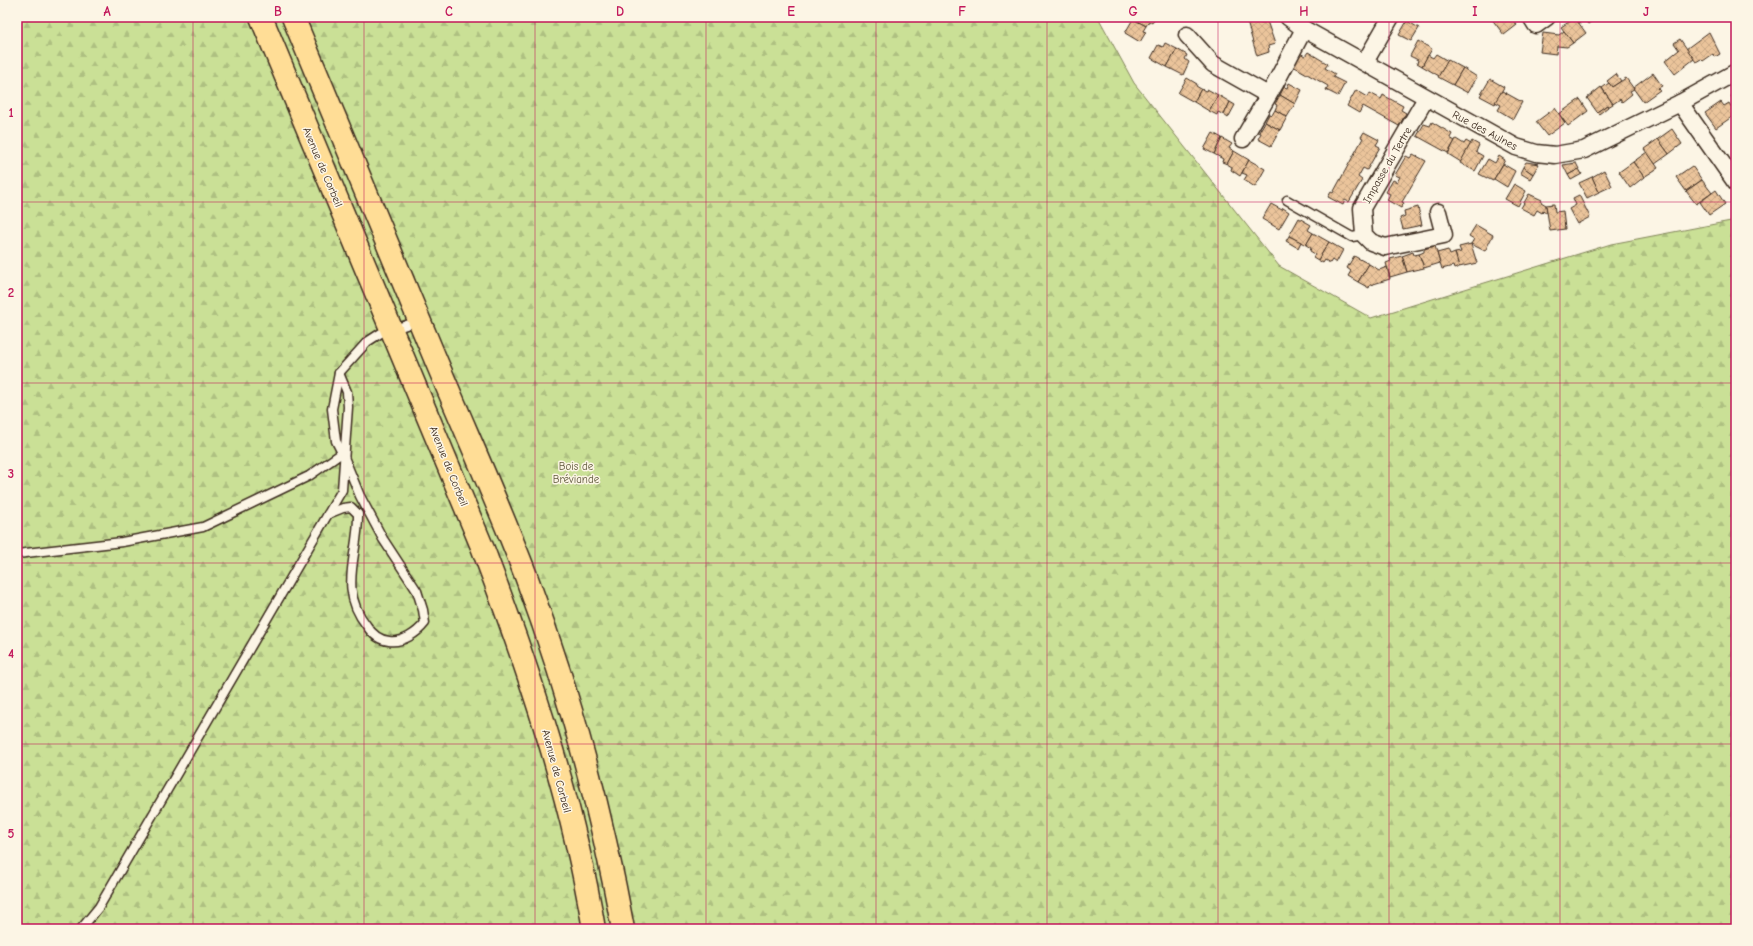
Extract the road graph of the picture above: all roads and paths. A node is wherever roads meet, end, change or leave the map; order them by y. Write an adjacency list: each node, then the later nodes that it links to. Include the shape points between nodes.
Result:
1 (261, 17): 20 (main road, Avenue de Corbeil)
2 (293, 17): 19 (main road)
3 (1288, 17): 7 (street, Rue des Aulnes)
4 (1391, 17): 9 (street)
5 (1531, 17): 6 (street, via 1536,25)
6 (1548, 17)
7 (1304, 29): 9 (street, Rue des Aulnes); 11 (street)
8 (1187, 35): 11 (street, via 1213,64)
9 (1365, 62): 12 (street, Rue des Aulnes)
10 (1736, 72): 13 (street, Rue des Aulnes)
11 (1268, 95): 14 (street)
12 (1426, 98): 13 (street, Rue des Aulnes, via 1516,147 1555,155 1584,150); 18 (street, Impasse du Tertre, via 1362,208)
13 (1680, 103): 15 (street)
14 (1243, 139)
15 (1736, 183)
16 (1287, 200): 18 (lane, via 1352,237)
17 (1438, 212): 18 (street, via 1444,235 1385,247 1371,242)
18 (1364, 235)
19 (420, 321): 20 (lane); 27 (main road, via 519,560 562,682 598,810)
20 (392, 328): 21 (lane, via 367,342); 26 (main road, Avenue de Corbeil, via 483,549 540,706 575,836)
21 (340, 373): 22 (lane, via 347,392 348,406); 22 (lane, via 332,409 336,441)
22 (343, 455): 23 (lane, via 342,490); 23 (lane, via 360,496 383,539 417,591 425,623 418,632 393,642 382,640 359,617 353,599 350,576 358,514 350,507); 24 (lane, via 309,476 203,527 122,542)
23 (328, 514): 25 (lane, via 99,907)
24 (17, 554)
25 (82, 929)
26 (594, 929)
27 (623, 929)

